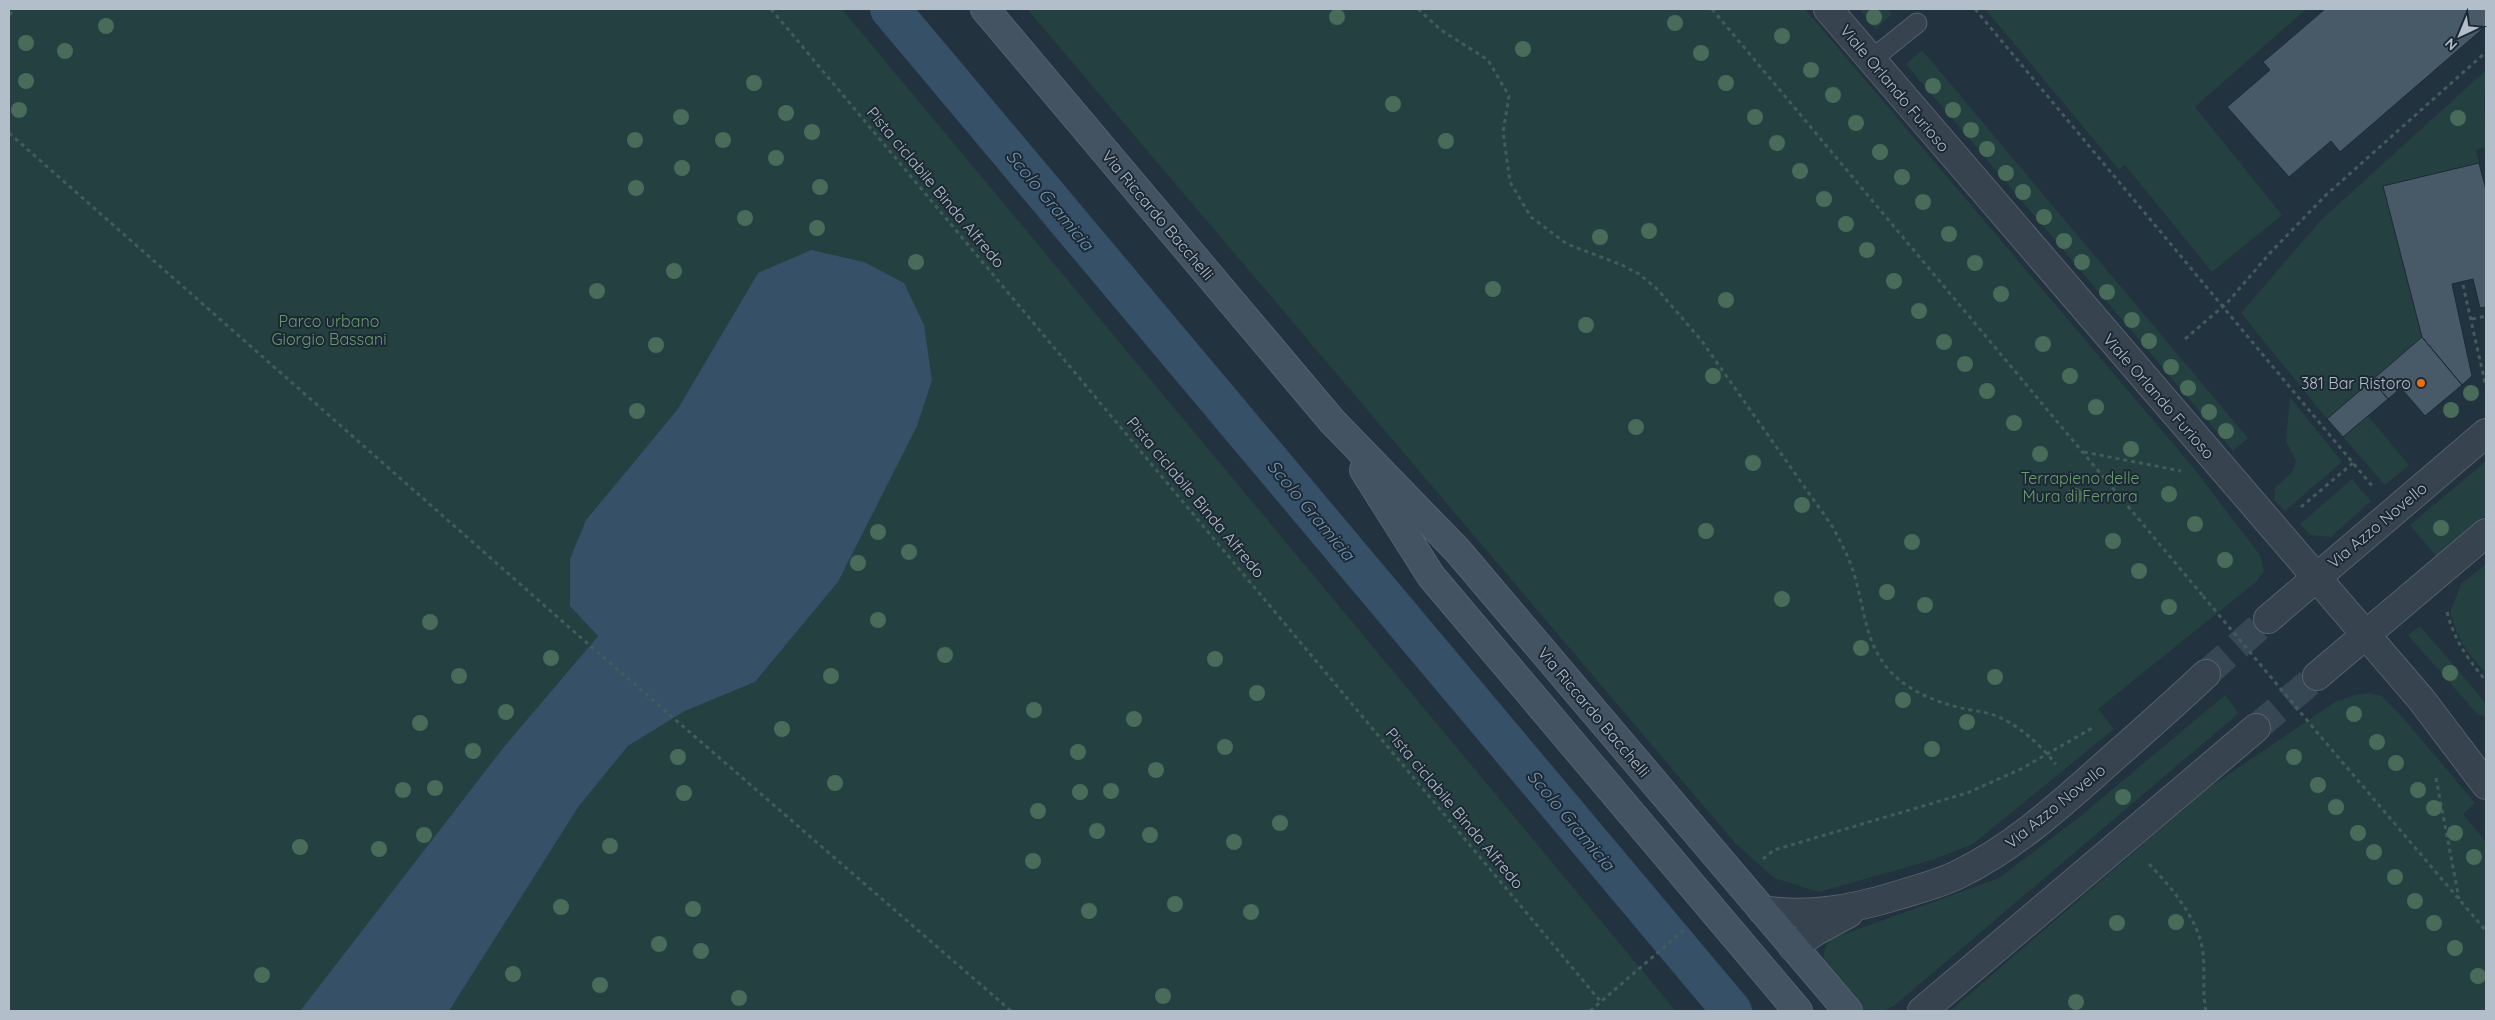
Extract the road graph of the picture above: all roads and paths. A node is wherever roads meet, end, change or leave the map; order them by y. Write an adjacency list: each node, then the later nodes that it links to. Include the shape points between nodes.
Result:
1 (15, 9): 8 (path)
2 (771, 9): 49 (path, Pista ciclabile Binda Alfredo)
3 (985, 9): 19 (main road, Via Riccardo Bacchelli)
4 (1418, 9): 36 (path, via 1441,30 1488,60 1509,96 1503,132 1510,182 1531,218 1567,244 1639,274 1657,289 1715,360 1832,526 1847,553 1874,650 1889,671 1931,698 2000,718 2016,726)
5 (1712, 9): 21 (path)
6 (1828, 9): 11 (street, Viale Orlando Furioso)
7 (1975, 9): 14 (path)
8 (9, 15)
9 (1917, 23): 11 (lane)
10 (2486, 52): 14 (path, via 2326,195)
11 (1871, 60): 23 (street, Viale Orlando Furioso)
12 (9, 133): 50 (path, via 694,737)
13 (2464, 285): 16 (path)
14 (2221, 306): 17 (path); 22 (path)
15 (2486, 316): 16 (path)
16 (2472, 319): 18 (path)
17 (2185, 339)
18 (2486, 388)
19 (1332, 420): 41 (main road, Via Riccardo Bacchelli, via 1458,551); 45 (main road, Via Riccardo Bacchelli, via 1431,576)
20 (2486, 433): 24 (street, Via Azzo Novello)
21 (2083, 452): 23 (path); 42 (path, bridge)
22 (2353, 463): 24 (path); 25 (path)
23 (2233, 482): 25 (street, Viale Orlando Furioso)
24 (2394, 511): 28 (street, Via Azzo Novello)
25 (2274, 530): 28 (street, Viale Orlando Furioso)
26 (2486, 533): 27 (street)
27 (2443, 569): 30 (street); 33 (path, via 2454,582 2447,612 2453,634 2464,654)
28 (2316, 576): 29 (street, Via Azzo Novello); 30 (street, Viale Orlando Furioso)
29 (2268, 619)
30 (2366, 635): 32 (street); 38 (street, Viale Orlando Furioso, via 2422,700)
31 (2206, 674): 39 (street, Via Azzo Novello)
32 (2317, 676)
33 (2486, 680)
34 (2097, 725): 36 (path)
35 (2256, 728): 54 (street)
36 (2047, 754): 39 (path); 41 (path, via 2012,774 1967,793 1774,850)
37 (2436, 776): 42 (path)
38 (2486, 785)
39 (2079, 789): 43 (street, Via Azzo Novello, via 2021,837 1974,866 1936,884)
40 (2161, 877): 55 (path, via 2199,936)
41 (1736, 880): 44 (main road, Via Riccardo Bacchelli)
42 (2459, 900): 46 (path)
43 (1866, 905): 44 (street, Via Azzo Novello, via 1789,914); 47 (street, via 1821,928)
44 (1762, 910): 47 (main road, Via Riccardo Bacchelli)
45 (1704, 912): 48 (main road, Via Riccardo Bacchelli); 49 (path)
46 (2486, 931)
47 (1793, 948): 48 (main road); 53 (main road, Via Riccardo Bacchelli)
48 (1765, 971): 52 (main road, Via Riccardo Bacchelli)
49 (1601, 1002): 51 (path)
50 (1011, 1011)
51 (1590, 1011)
52 (1798, 1011)
53 (1848, 1011)
54 (1922, 1011)
55 (2206, 1011)

